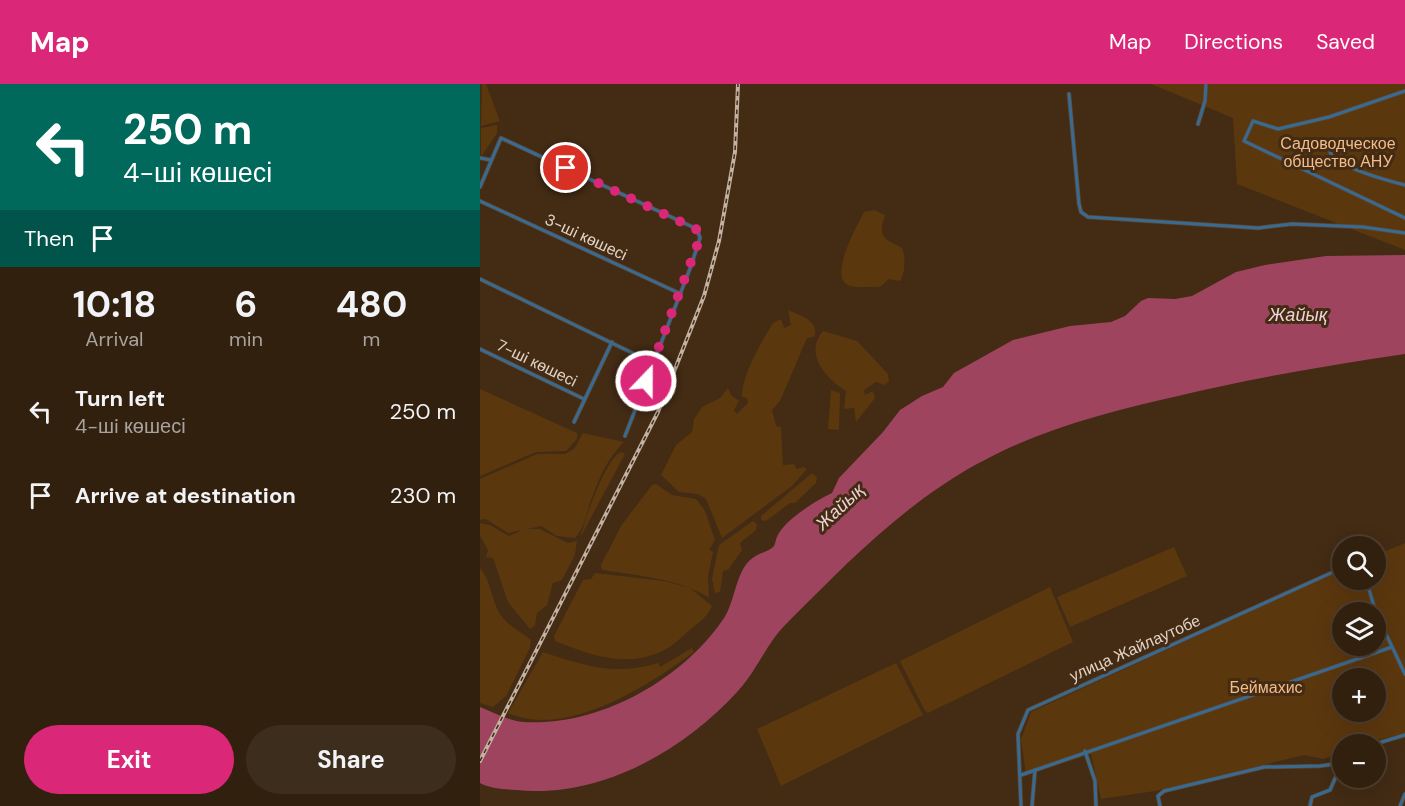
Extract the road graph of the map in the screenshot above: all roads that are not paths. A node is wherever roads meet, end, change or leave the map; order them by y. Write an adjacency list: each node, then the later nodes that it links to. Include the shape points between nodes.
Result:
1 (1206, 84): 4 (street)
2 (1405, 91): 11 (street, via 1329,117 1278,129 1253,121 1244,141)
3 (1069, 94): 12 (street, via 1079,204 1088,217 1258,228 1292,224 1363,227)
4 (1198, 124)
5 (1330, 152): 8 (street, via 1338,160)
6 (480, 158): 7 (street)
7 (491, 160): 9 (street); 14 (street, via 501,138 696,229 700,238)
8 (1405, 185)
9 (480, 187)
10 (480, 201): 14 (street, 3-шi көшесі)
11 (1405, 218)
12 (1405, 233)
13 (480, 279): 15 (street)
14 (681, 294): 17 (street)
15 (612, 342): 17 (street); 18 (street)
16 (480, 349): 18 (street, 7-шi көшесі)
17 (653, 363): 20 (street)
18 (584, 399): 19 (street)
19 (574, 422)
20 (625, 436)
21 (1332, 573): 31 (street, улица Жайлаутобе, via 1028,710 1018,734)
22 (1369, 590): 23 (street)
23 (1392, 648): 24 (street); 28 (street)
24 (1404, 668): 25 (street)
25 (1405, 674)
26 (1405, 735): 27 (street)
27 (1386, 741)
28 (1085, 751): 30 (street); 36 (street, via 1095,781)
29 (1332, 764): 37 (street, via 1264,767 1164,791 1158,796)
30 (1035, 770): 31 (street); 35 (street)
31 (1021, 774): 34 (street, улица Жайлаутобе)
32 (1332, 786): 38 (street, via 1312,797)
33 (1405, 794): 39 (street)
34 (1021, 806)
35 (1032, 806)
36 (1096, 806)
37 (1160, 806)
38 (1310, 806)
39 (1400, 806)

